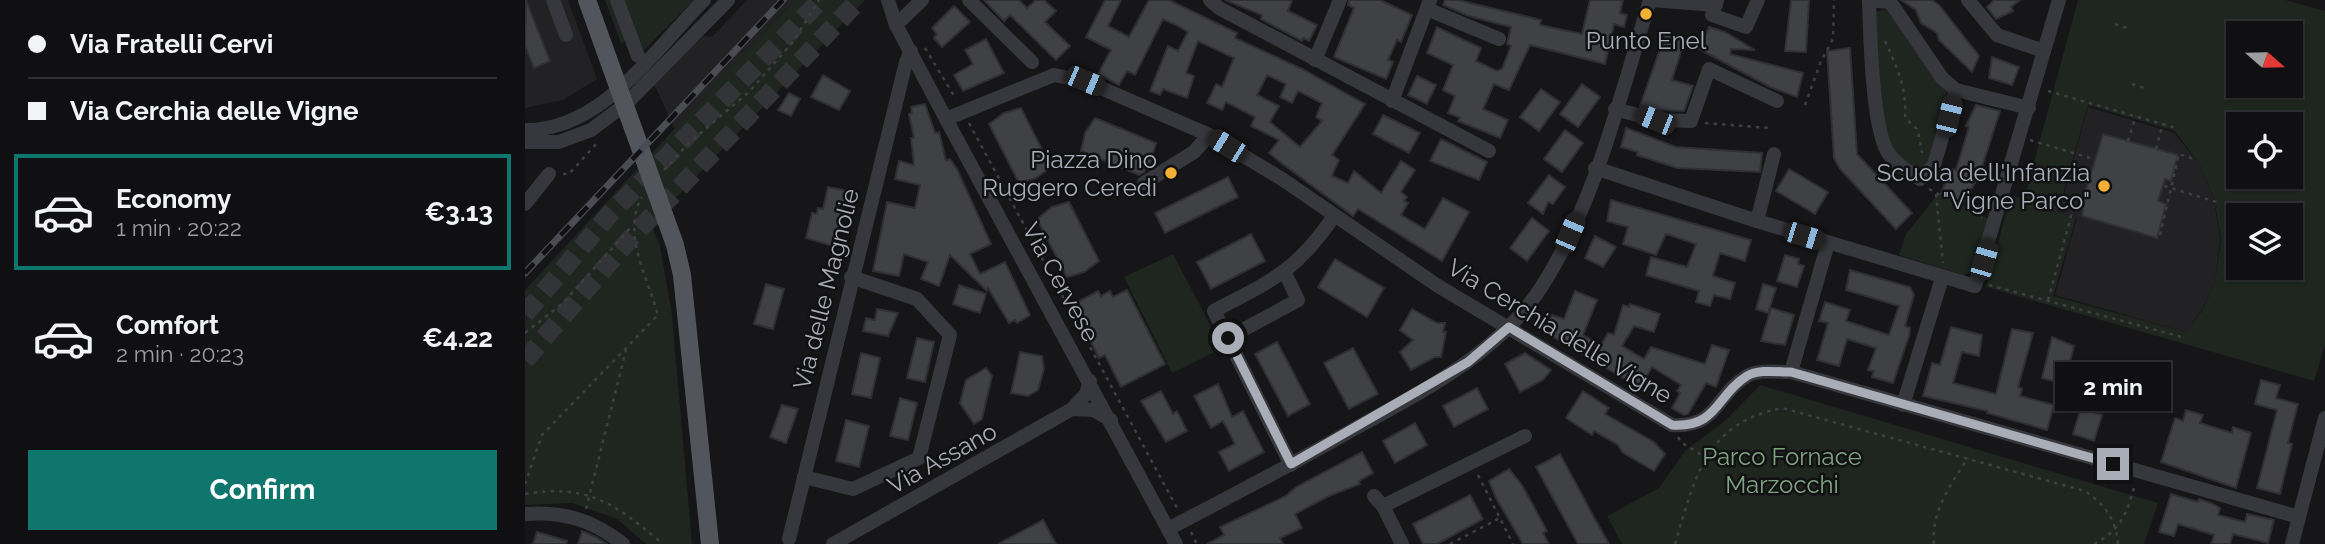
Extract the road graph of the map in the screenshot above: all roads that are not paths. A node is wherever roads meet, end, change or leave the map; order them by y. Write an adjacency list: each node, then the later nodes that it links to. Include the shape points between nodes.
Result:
1 (553, 0): 20 (street)
2 (587, 0): 64 (main road, via 682,275)
3 (617, 0): 24 (street)
4 (704, 0): 33 (street, via 617,90 588,112 563,125)
5 (728, 0): 35 (street, via 627,103 591,130 559,142)
6 (922, 0): 19 (street)
7 (969, 0): 26 (street)
8 (1210, 0): 25 (street)
9 (1340, 0): 25 (street)
10 (1651, 0): 17 (street); 31 (street)
11 (1758, 0): 17 (street, via 1746,27 1712,15)
12 (1869, 0): 15 (street); 27 (street, via 1881,133 1888,153 1920,179 1934,165)
13 (1968, 0): 23 (street, via 1997,35)
14 (2059, 0): 23 (street)
15 (1889, 1): 27 (street, via 1942,78)
16 (888, 2): 19 (street, Via Cervese)
17 (1716, 3)
18 (1429, 4): 21 (street); 28 (street)
19 (896, 25): 22 (street, Via Cervese)
20 (566, 35)
21 (1499, 39)
22 (908, 45): 32 (street, Via Cervese); 46 (street, Via delle Magnolie)
23 (2044, 51): 30 (street)
24 (638, 56)
25 (1315, 60): 28 (street)
26 (1032, 62)
27 (1956, 90): 30 (street)
28 (1392, 101): 36 (street)
29 (1777, 101): 31 (street, via 1709,69 1691,121 1655,120)
30 (2029, 108): 47 (street, via 1975,286)
31 (1615, 109): 38 (street)
32 (946, 120): 34 (street, Via Cerchia delle Vigne, via 1054,75 1085,81); 51 (street, Via Cervese)
33 (525, 130)
34 (1209, 135): 40 (street, via 1194,152); 42 (street, Via Cerchia delle Vigne)
35 (525, 142)
36 (1489, 151)
37 (1774, 154): 43 (street)
38 (1595, 168): 43 (street); 48 (street, via 1563,251 1541,289)
39 (549, 174): 41 (street)
40 (1144, 183)
41 (525, 204)
42 (1334, 216): 45 (street, via 1311,250); 48 (street, Via Cerchia delle Vigne)
43 (1757, 221): 44 (street)
44 (1828, 243): 47 (street); 50 (street)
45 (1285, 273): 49 (street, via 1215,311); 49 (street, via 1298,300)
46 (851, 277): 58 (street, Via delle Magnolie); 58 (street, via 917,299 950,335 919,458 853,489)
47 (1942, 278): 52 (street)
48 (1509, 327): 50 (street, Via Cerchia delle Vigne, via 1672,425 1690,426 1704,420 1747,376); 57 (street, via 1468,362)
49 (1228, 338): 57 (street)
50 (1791, 372): 52 (street, Via Cerchia delle Vigne)
51 (1090, 381): 53 (street, Via Assano, via 1086,394); 54 (street, Via Cervese)
52 (1903, 405): 60 (street, Via Cerchia delle Vigne)
53 (1072, 409): 54 (street, via 1093,410); 65 (street, Via Assano)
54 (1112, 421): 61 (street, Via Cervese)
55 (2324, 426): 60 (street)
56 (1525, 436): 67 (street, via 1379,501)
57 (1291, 464): 61 (street)
58 (804, 477): 62 (street, Via delle Magnolie)
59 (525, 514): 63 (street, via 583,519)
60 (2299, 517): 68 (street)
61 (1168, 528): 66 (street, Via Cervese)
62 (789, 539)
63 (622, 544)
64 (710, 544)
65 (833, 544)
66 (1176, 544)
67 (1402, 544)
68 (2292, 544)

